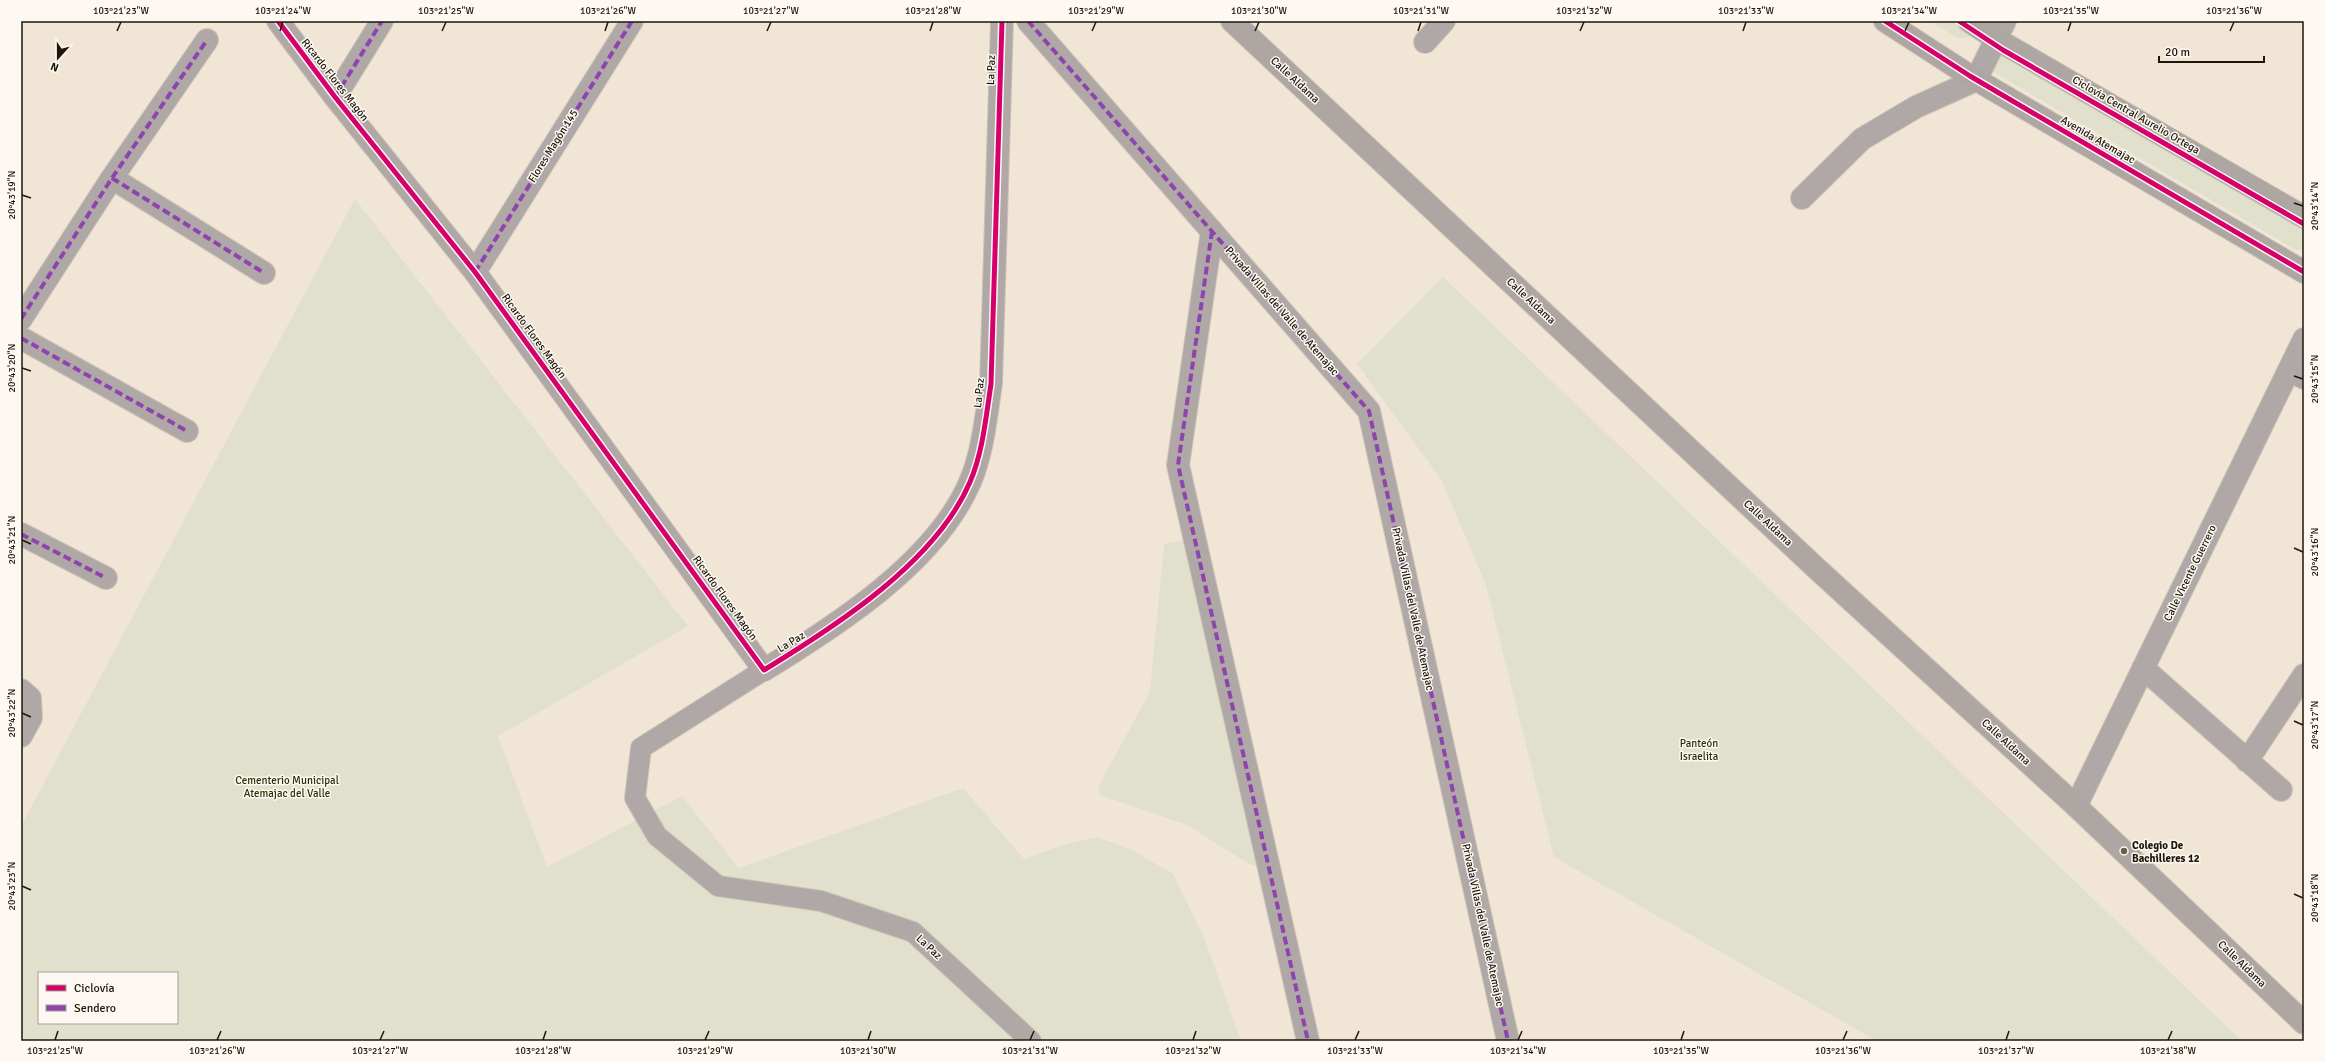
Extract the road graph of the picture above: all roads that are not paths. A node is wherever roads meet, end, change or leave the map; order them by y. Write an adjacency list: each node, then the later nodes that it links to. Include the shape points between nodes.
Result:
1 (278, 21): 14 (street, Ricardo Flores Magón)
2 (382, 21): 14 (street)
3 (632, 21): 19 (street, Flores Magón 145)
4 (1002, 21): 30 (street, La Paz, via 991,384 984,434 971,482 948,523 892,581 822,635)
5 (1028, 21): 18 (street, Privada Villas del Valle de Atemajac)
6 (1232, 21): 36 (street, Calle Aldama, via 1816,568)
7 (1444, 21): 12 (street)
8 (1885, 21): 13 (street, Avenida Atemajac)
9 (1968, 21): 10 (street)
10 (2000, 30): 13 (street); 17 (street)
11 (207, 40): 15 (street)
12 (1425, 42)
13 (1976, 80): 16 (street, via 1916,107 1862,139); 20 (street, Avenida Atemajac)
14 (335, 97): 19 (street, Ricardo Flores Magón)
15 (112, 178): 21 (street); 22 (street)
16 (1802, 198)
17 (2304, 217)
18 (1212, 231): 39 (street, Privada Villas del Valle de Atemajac, via 1178,465); 40 (street, Privada Villas del Valle de Atemajac, via 1369,411)
19 (475, 272): 30 (street, Ricardo Flores Magón)
20 (2304, 272)
21 (264, 273)
22 (21, 319)
23 (21, 338): 26 (street)
24 (2304, 339): 25 (street, Calle Vicente Guerrero)
25 (2296, 375): 29 (street, Calle Vicente Guerrero)
26 (187, 431)
27 (21, 534): 28 (street)
28 (106, 578)
29 (2143, 668): 34 (street); 36 (street, Calle Vicente Guerrero)
30 (764, 670): 38 (lane, La Paz, via 641,748 635,798 657,836 718,886 822,901 913,932)
31 (2302, 684): 34 (street)
32 (21, 690): 33 (street, via 30,698)
33 (26, 727)
34 (2247, 761): 35 (street)
35 (2281, 790)
36 (2076, 806): 37 (street, Calle Aldama)
37 (2304, 1023)
38 (1031, 1041)
39 (1308, 1041)
40 (1508, 1041)

